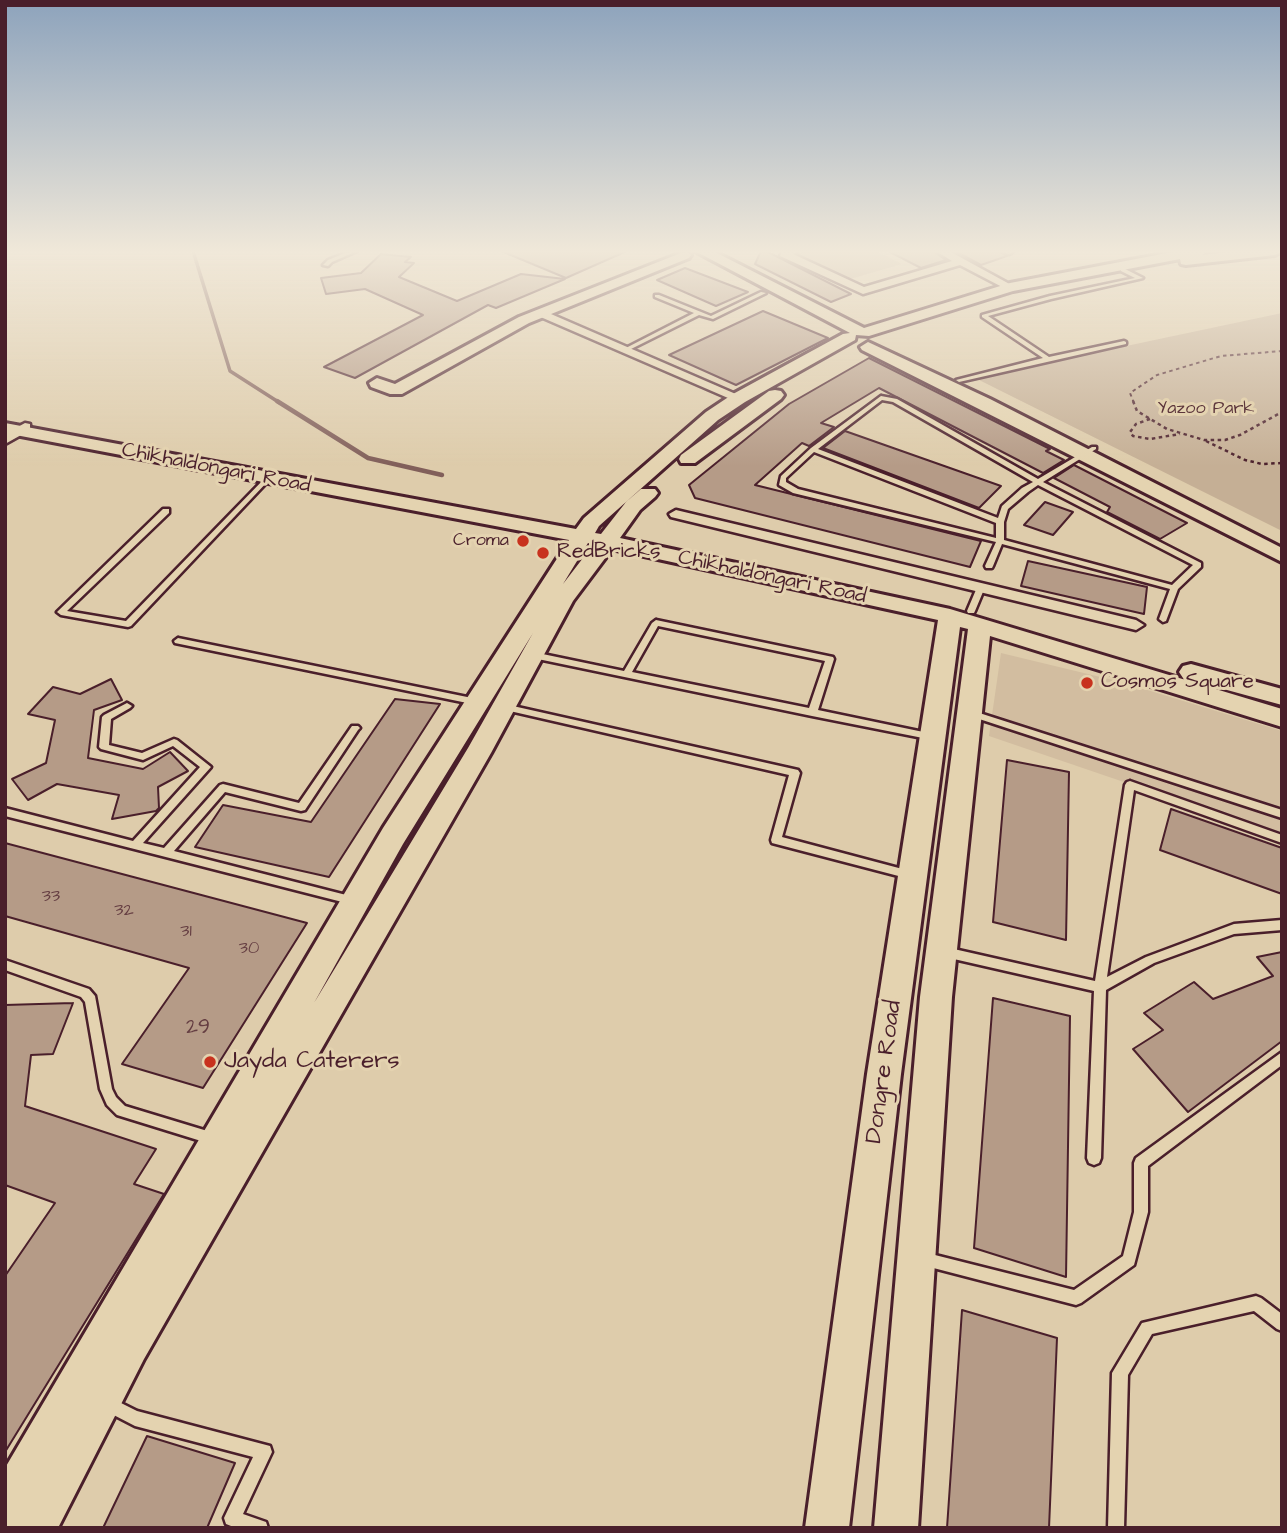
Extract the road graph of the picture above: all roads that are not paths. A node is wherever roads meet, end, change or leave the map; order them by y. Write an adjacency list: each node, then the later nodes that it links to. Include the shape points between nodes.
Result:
1 (489, 323): 2 (street, via 377,383 396,390)
2 (522, 323)
3 (562, 323): 12 (street)
4 (680, 323): 12 (lane)
5 (828, 323): 10 (street)
6 (830, 323): 10 (street)
7 (913, 323): 10 (street)
8 (916, 323): 10 (street)
9 (994, 323): 13 (lane)
10 (866, 340): 14 (street); 15 (street); 18 (street); 24 (street, via 766,400)
11 (1124, 343): 13 (lane)
12 (625, 350): 15 (street)
13 (1048, 359): 14 (lane)
14 (959, 380): 18 (street)
15 (739, 398): 24 (street, via 712,416)
16 (12, 431): 19 (street, Chikhaldongari Road); 24 (street, Chikhaldongari Road, via 44,428 561,515)
17 (813, 449): 20 (lane, via 881,398 889,398); 23 (lane); 26 (lane, via 783,478 787,488)
18 (1089, 451): 20 (lane); 25 (street); 27 (street)
19 (268, 478): 21 (lane, via 128,624 61,612); 24 (street, Chikhaldongari Road)
20 (1038, 482): 23 (lane, via 1005,508); 30 (lane, via 1198,565)
21 (166, 511)
22 (677, 514): 29 (street)
23 (1000, 522): 26 (lane)
24 (599, 533): 31 (street, Chikhaldongari Road); 35 (street); 38 (street)
25 (1282, 540)
26 (1000, 541): 28 (lane); 30 (lane)
27 (1282, 556)
28 (989, 566)
29 (981, 587): 31 (lane); 33 (street)
30 (1174, 588): 32 (lane)
31 (967, 617): 37 (street, Chikhaldongari Road); 41 (street, Dongre Road); 42 (street, Chikhaldongari Road); 44 (street, Dongre Road)
32 (1163, 620)
33 (1136, 625)
34 (178, 641): 38 (lane)
35 (533, 655): 36 (lane); 38 (street)
36 (627, 674): 40 (lane); 40 (lane, via 656,623 830,659)
37 (1282, 697)
38 (490, 704): 50 (lane, via 795,773 776,840); 51 (street); 61 (street)
39 (127, 706): 48 (lane, via 107,717 104,747 143,757 174,742 206,767)
40 (812, 713): 44 (lane)
41 (970, 713): 46 (lane); 53 (street, Dongre Road)
42 (1282, 718)
43 (355, 728): 49 (lane, via 301,807 223,788)
44 (933, 737): 50 (street, Dongre Road)
45 (5, 812): 48 (lane)
46 (1282, 814)
47 (1282, 839): 55 (lane, via 1130,785)
48 (135, 845): 49 (lane)
49 (166, 853): 51 (lane)
50 (914, 876): 65 (street, Dongre Road, via 884,1074)
51 (355, 902): 57 (street)
52 (1282, 925): 55 (lane, via 1234,929 1150,960)
53 (941, 951): 55 (lane); 59 (street, Dongre Road)
54 (5, 965): 57 (lane, via 85,993 91,1000 106,1089 121,1111)
55 (1100, 987): 58 (lane)
56 (1282, 1058): 59 (lane, via 1141,1163 1141,1212 1129,1260 1076,1298)
57 (218, 1140): 62 (street)
58 (1094, 1158)
59 (916, 1257): 66 (street, Dongre Road)
60 (1282, 1324): 67 (lane, via 1256,1303 1147,1328 1120,1373)
61 (101, 1401): 63 (street); 64 (lane, via 135,1418 264,1452 232,1518)
62 (5, 1511)
63 (34, 1528)
64 (260, 1528)
65 (827, 1528)
66 (895, 1528)
67 (1116, 1528)

